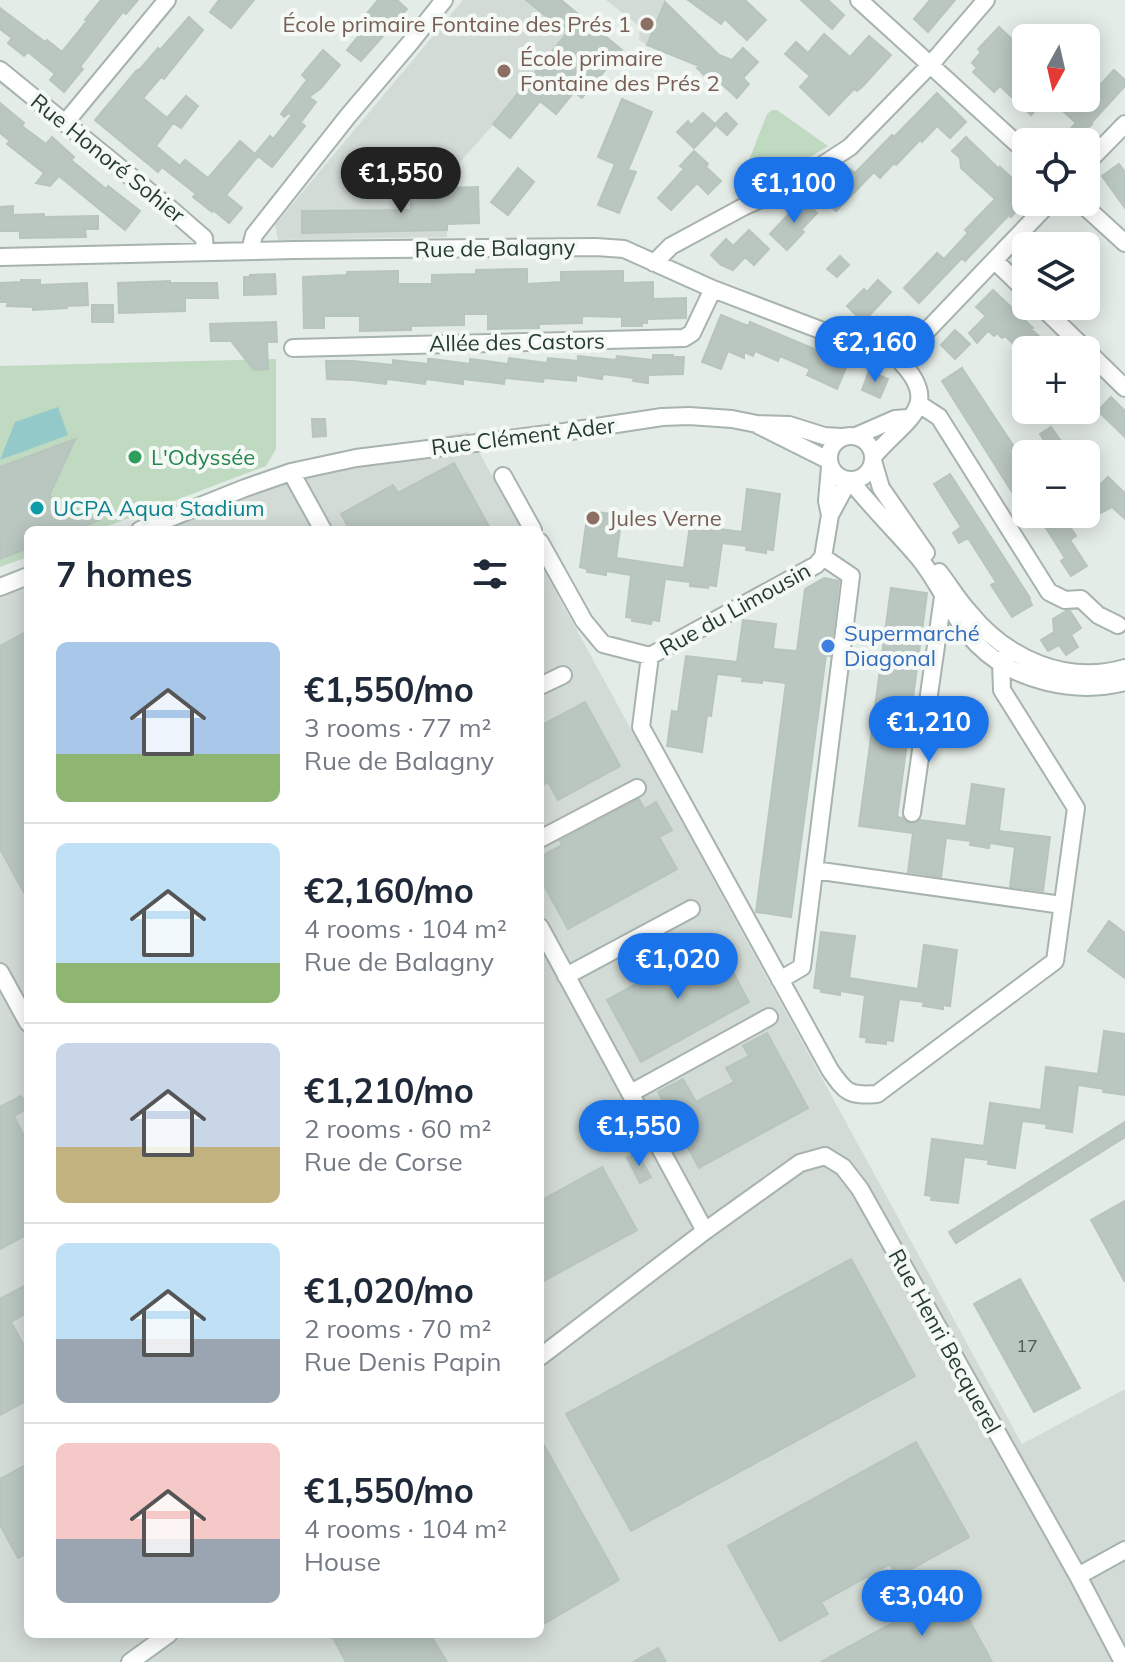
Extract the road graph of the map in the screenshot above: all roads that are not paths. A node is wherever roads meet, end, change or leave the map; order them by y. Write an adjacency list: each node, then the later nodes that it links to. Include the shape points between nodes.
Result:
1 (167, 0): 7 (street)
2 (444, 0): 14 (street, via 254,235)
3 (859, 0): 5 (street)
4 (986, 0): 5 (street)
5 (931, 64): 9 (street); 18 (street, via 850,147 792,185 671,246)
6 (0, 70): 7 (street, Rue Honoré Sohier)
7 (65, 123): 15 (street, Rue Honoré Sohier, via 204,238)
8 (1125, 124): 10 (street)
9 (1012, 139)
10 (1100, 150)
11 (1037, 216): 17 (street)
12 (1095, 216): 13 (street)
13 (1125, 243)
14 (250, 251): 15 (street, Rue de Balagny); 18 (street, Rue de Balagny, via 596,247 624,249)
15 (205, 252): 16 (street, Rue de Balagny)
16 (0, 257)
17 (995, 261): 19 (street); 23 (street)
18 (654, 263): 20 (street, Rue de Balagny)
19 (1012, 277)
20 (713, 289): 22 (street, Allée des Castors, via 692,333 684,338); 23 (street, Rue de Balagny)
21 (1055, 320): 24 (street)
22 (293, 348)
23 (899, 360): 25 (street, via 918,383)
24 (1125, 388)
25 (919, 404): 26 (street); 43 (street, via 939,417 1049,592 1065,600 1081,599)
26 (908, 418): 28 (street); 29 (street)
27 (757, 424): 28 (street, Rue Clément Ader); 30 (street, Rue Clément Ader); 31 (street, Rue Clément Ader, via 662,417 356,458)
28 (849, 437): 29 (street, via 866,441); 30 (street, via 830,449)
29 (873, 459): 33 (street, via 868,473); 45 (street, via 881,488)
30 (829, 464): 33 (street, via 838,476); 34 (street, Rue du Limousin)
31 (291, 472): 35 (street, Rue Clément Ader); 36 (street)
32 (503, 476): 37 (street)
33 (850, 480): 34 (street, Rue du Limousin); 42 (street, via 920,559)
34 (830, 515): 39 (street, Rue du Limousin)
35 (150, 526)
36 (321, 526)
37 (531, 526)
38 (544, 549): 44 (street, via 603,644)
39 (823, 557): 44 (street, Rue du Limousin); 53 (street, via 851,576)
40 (24, 578): 41 (street)
41 (0, 587)
42 (943, 597): 45 (street, via 977,644); 51 (street)
43 (1118, 625)
44 (650, 656): 59 (street, via 641,727)
45 (1005, 656): 46 (street, via 1072,672); 48 (street, via 1026,675 1050,684 1102,687); 54 (street, via 1002,690 1076,808)
46 (1125, 668)
47 (563, 675): 49 (street)
48 (1125, 682)
49 (544, 684)
50 (637, 788): 52 (street)
51 (912, 813)
52 (544, 837)
53 (814, 870): 54 (street); 59 (street, via 802,967)
54 (1062, 905): 59 (street, via 1055,961 877,1094 844,1090)
55 (691, 909): 58 (street)
56 (544, 935): 58 (street)
57 (0, 972): 60 (street)
58 (566, 976): 62 (street)
59 (780, 980)
60 (24, 1016)
61 (769, 1017): 62 (street)
62 (631, 1093): 63 (street)
63 (705, 1231): 64 (street, Rue Henri Becquerel); 66 (street, Rue Henri Becquerel, via 800,1163 825,1156 843,1167)
64 (544, 1354)
65 (1125, 1550): 66 (street)
66 (1078, 1576): 69 (street, Rue Henri Becquerel)
67 (163, 1638): 68 (street)
68 (130, 1662)
69 (1123, 1662)

